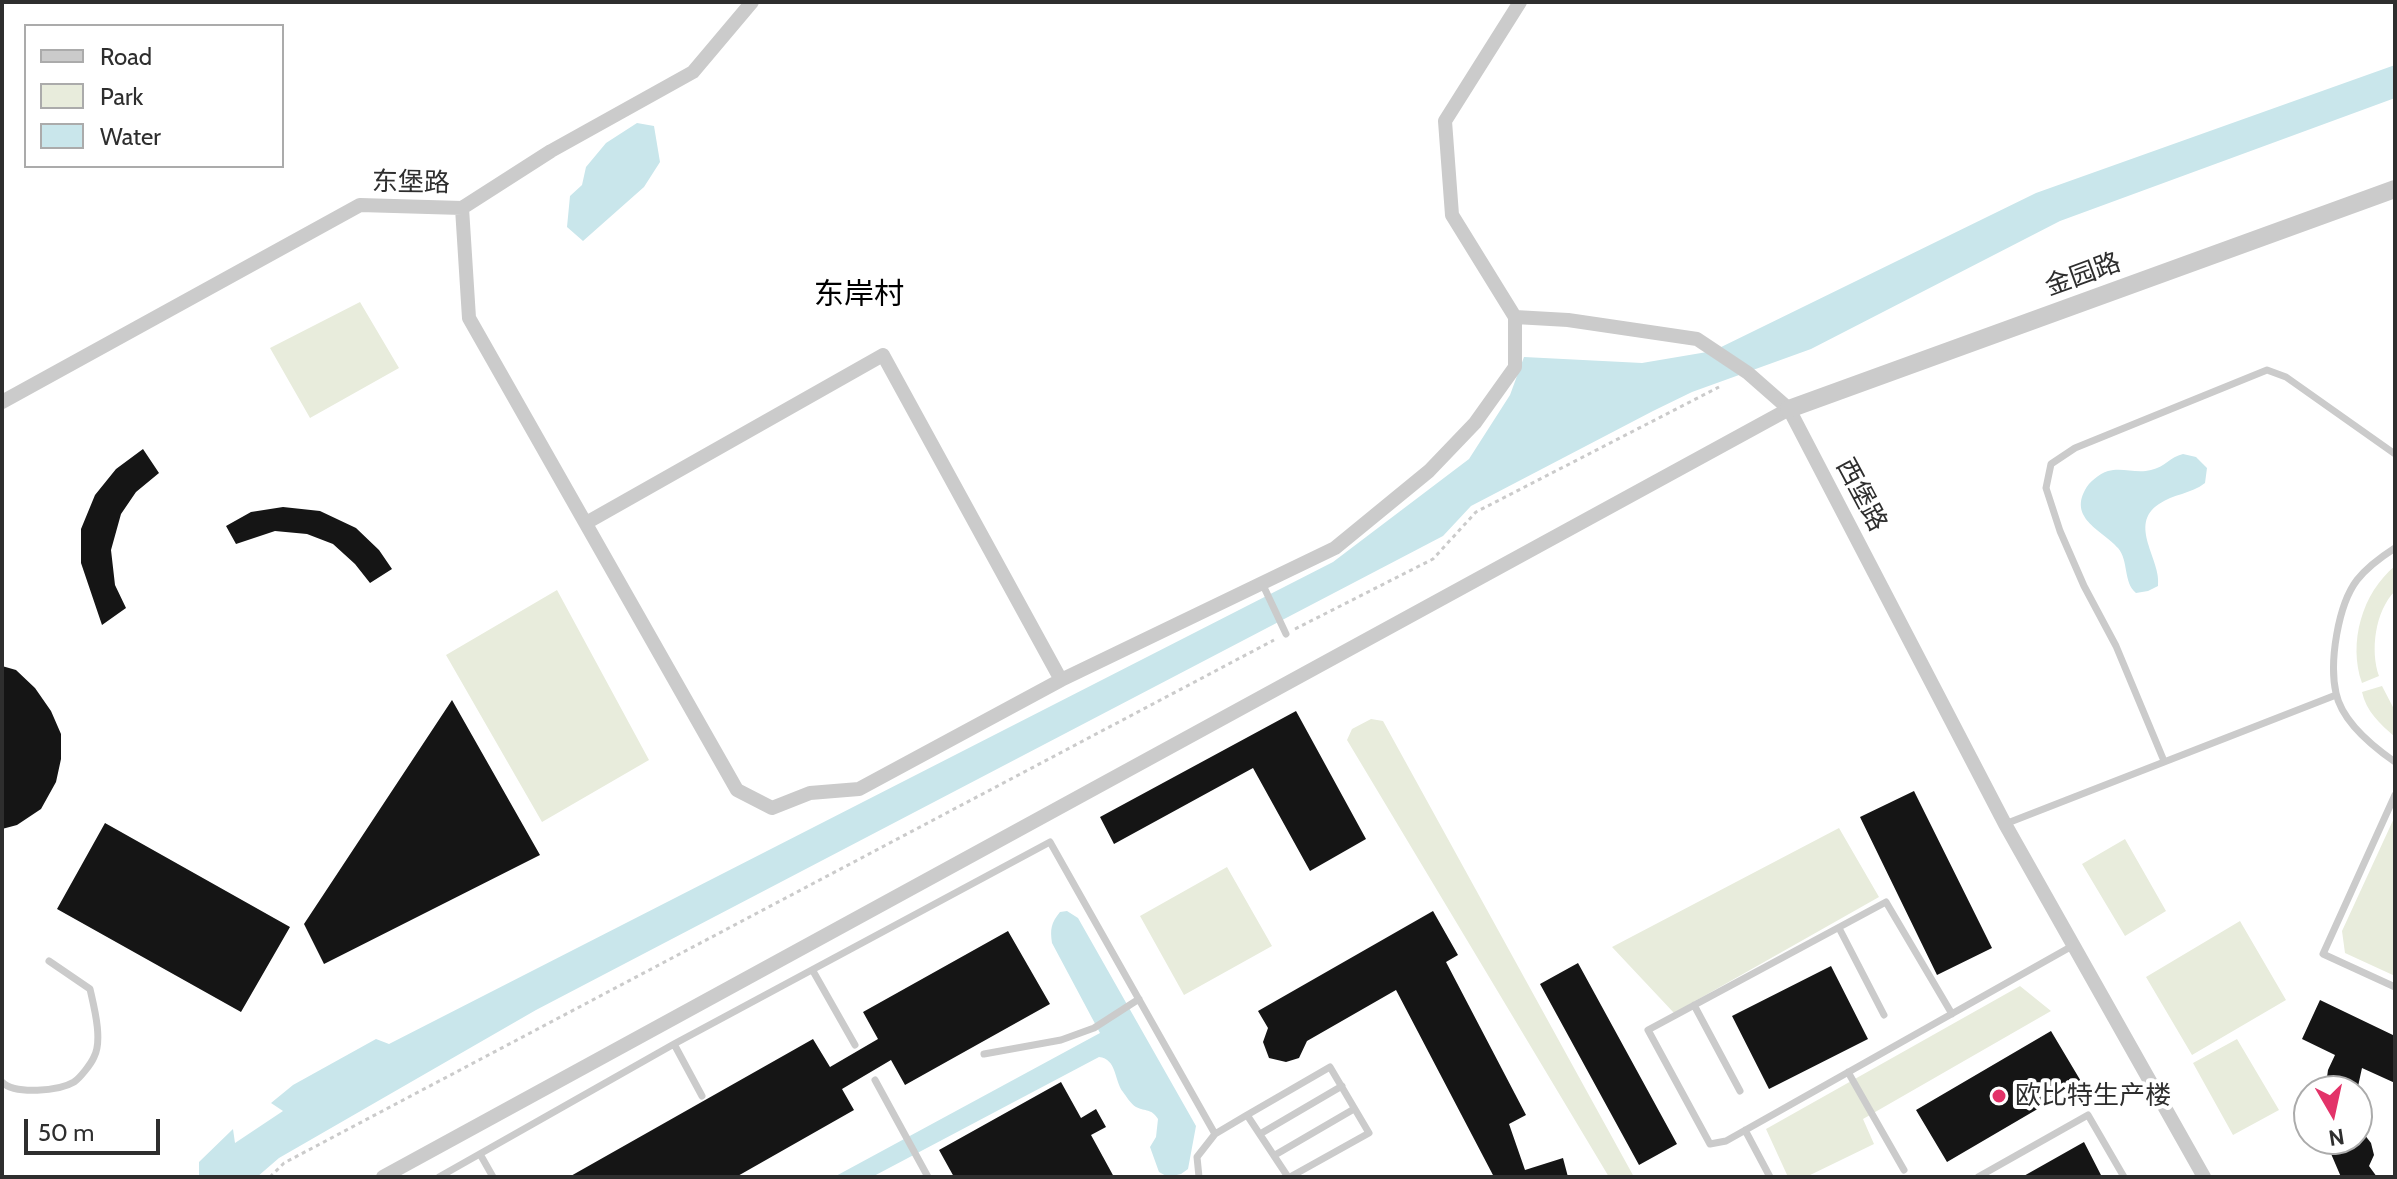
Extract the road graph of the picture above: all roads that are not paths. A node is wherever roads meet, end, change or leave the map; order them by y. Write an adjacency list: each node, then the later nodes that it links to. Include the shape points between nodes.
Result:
1 (752, 2): 4 (street, 东堡路, via 693,72)
2 (1520, 2): 5 (street, via 1445,121 1452,215)
3 (2395, 189): 7 (street, 金园路)
4 (462, 208): 6 (street, 东堡路, via 360,205); 9 (street, via 469,318)
5 (1515, 317): 7 (street, 西堡路, via 1702,341); 11 (street, via 1515,367 1475,423 1429,471 1335,548)
6 (2, 402)
7 (1789, 409): 18 (street, 西堡路); 45 (street)
8 (2395, 454): 15 (lane, via 2286,377 2267,370 2075,448 2051,464 2046,488 2060,531)
9 (586, 523): 13 (street, via 737,790 772,808 810,793 859,789); 13 (street, via 883,355)
10 (2395, 548): 14 (lane, via 2356,581 2344,609 2333,651)
11 (1262, 583): 12 (lane); 13 (street)
12 (1286, 634)
13 (1061, 680)
14 (2336, 695): 15 (lane); 16 (lane, via 2349,720)
15 (2164, 761): 18 (lane)
16 (2395, 762)
17 (2395, 795): 23 (lane, via 2323,954)
18 (2005, 824): 20 (street, 西堡路)
19 (1839, 928): 25 (lane); 26 (lane, via 1886,902); 27 (lane)
20 (2074, 945): 26 (lane); 54 (street, 西堡路)
21 (49, 961): 33 (lane, via 90,989 97,1021 95,1056 75,1081 45,1091)
22 (813, 971): 24 (lane, via 1050,842); 28 (lane); 29 (lane)
23 (2395, 987)
24 (1136, 1002): 30 (lane, via 1094,1028 1061,1040); 40 (lane)
25 (1694, 1005): 35 (lane); 39 (lane, via 1648,1030 1710,1144)
26 (1952, 1014): 31 (lane)
27 (1884, 1015)
28 (674, 1044): 36 (lane); 42 (lane)
29 (855, 1045)
30 (984, 1054)
31 (1848, 1072): 39 (lane); 44 (lane)
32 (875, 1080): 48 (lane)
33 (2, 1082)
34 (1342, 1086): 37 (lane); 38 (lane, via 1330,1067); 41 (lane)
35 (1740, 1091)
36 (702, 1096)
37 (1354, 1109): 43 (lane); 50 (lane, via 1369,1133)
38 (1247, 1115): 40 (lane); 41 (lane)
39 (1745, 1130): 51 (lane)
40 (1215, 1134): 49 (lane, via 1197,1157)
41 (1260, 1134): 43 (lane)
42 (480, 1154): 46 (lane); 47 (lane)
43 (1275, 1155): 50 (lane)
44 (1904, 1170)
45 (383, 1177)
46 (439, 1177)
47 (493, 1177)
48 (928, 1177)
49 (1199, 1177)
50 (1289, 1177)
51 (1770, 1177)
52 (1978, 1177): 53 (lane, via 2088,1115)
53 (2124, 1177)
54 (2204, 1177)

